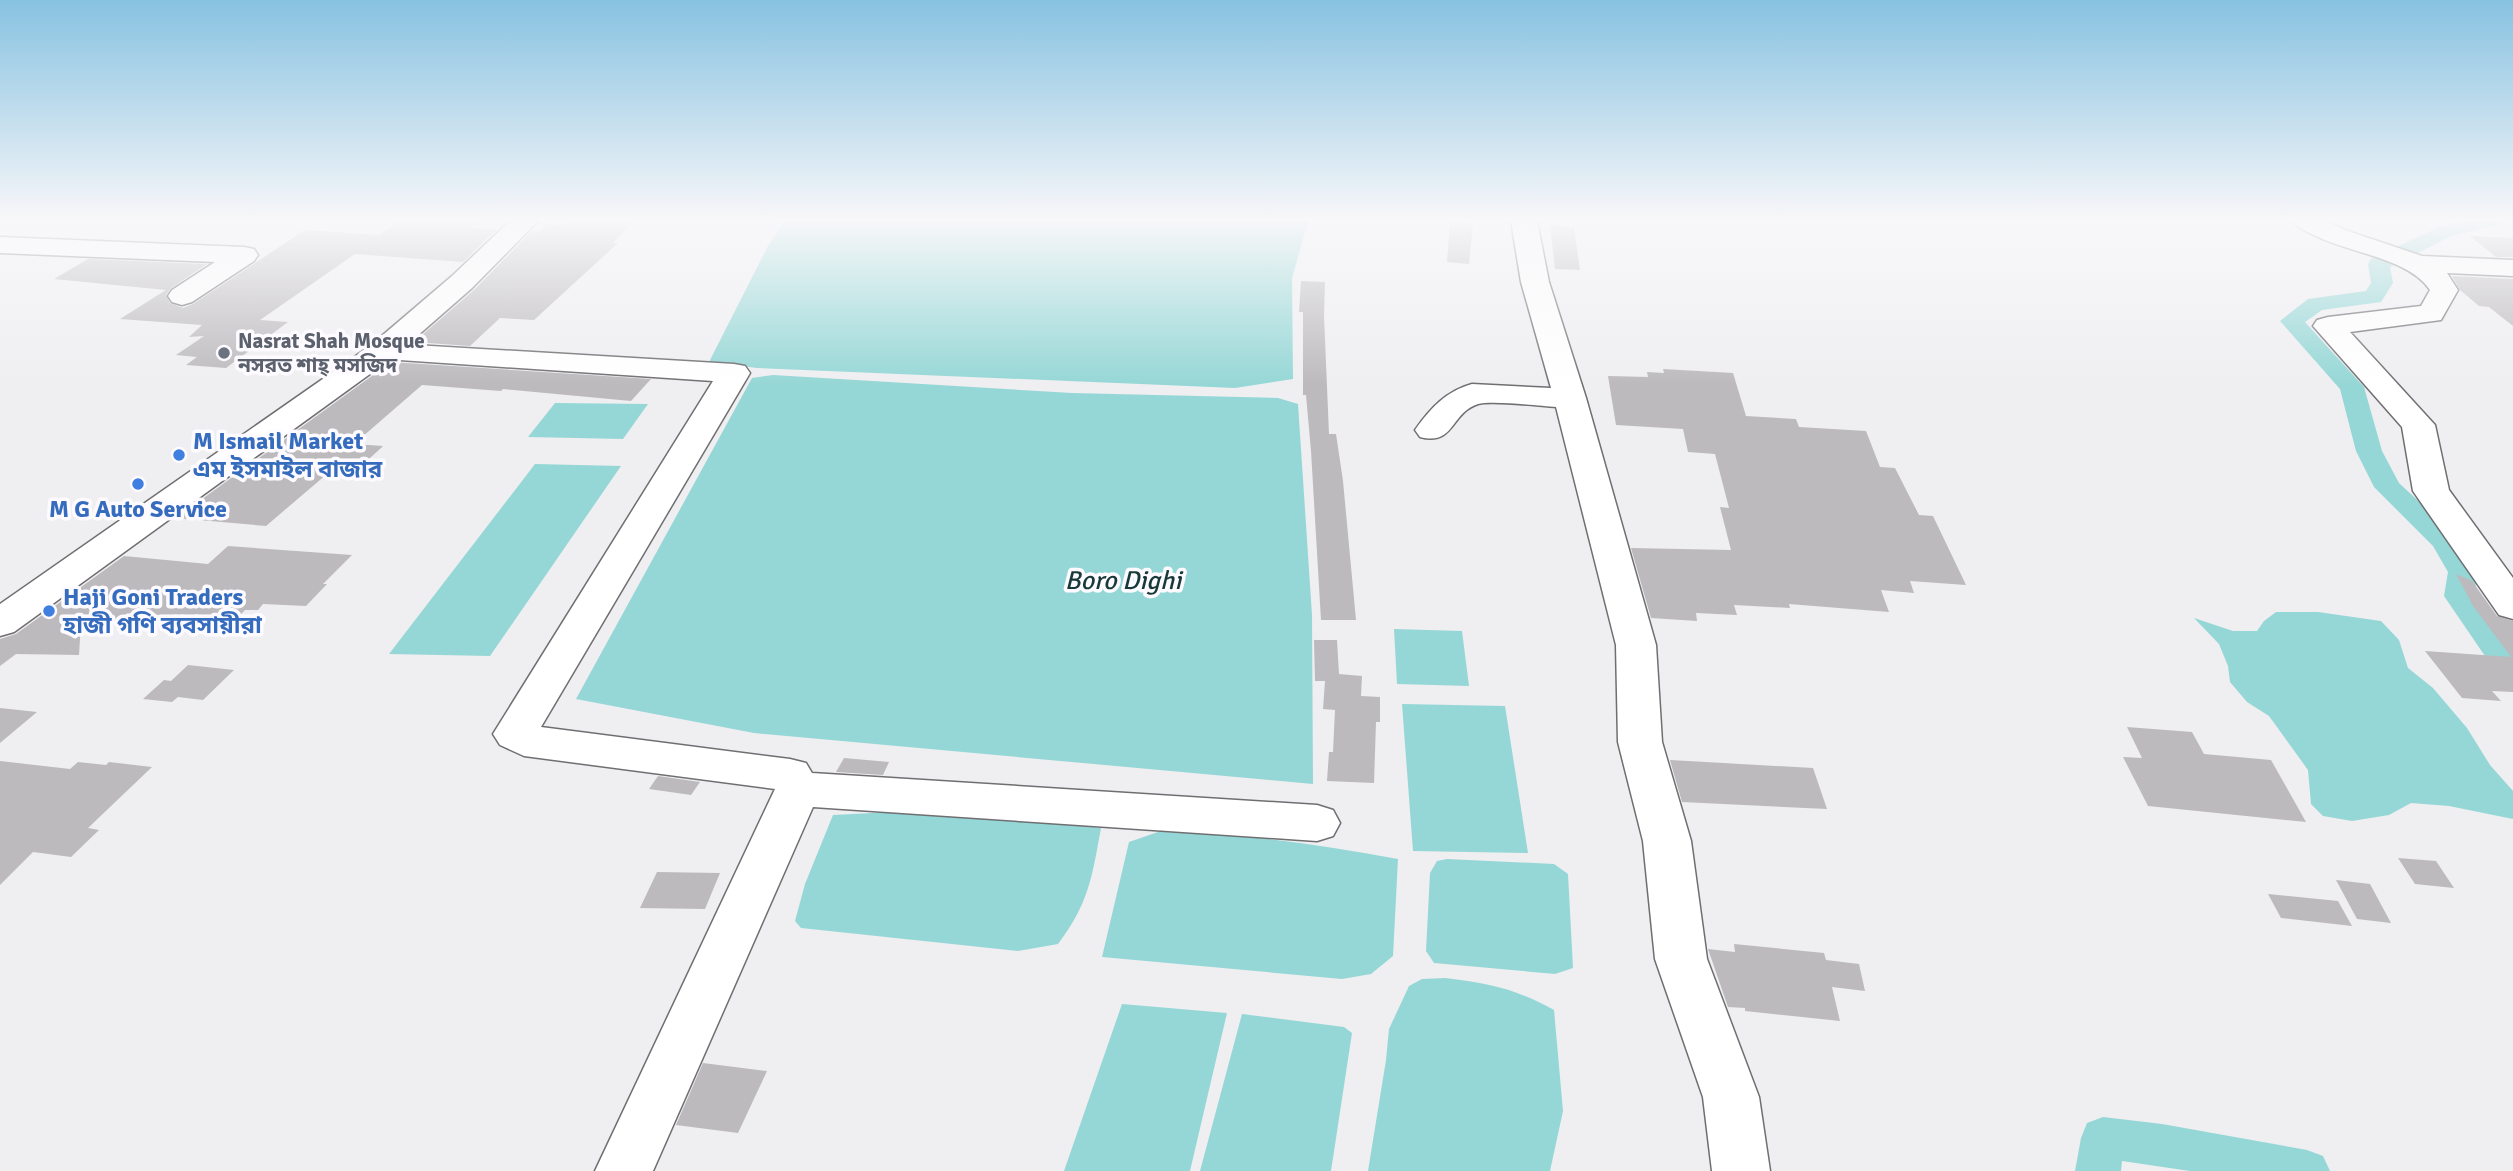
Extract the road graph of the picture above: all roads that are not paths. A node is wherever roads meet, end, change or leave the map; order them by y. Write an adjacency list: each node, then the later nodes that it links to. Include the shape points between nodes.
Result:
1 (213, 276): 6 (main road)
2 (443, 276): 10 (main road, via 362,349)
3 (469, 276): 7 (main road)
4 (1534, 276): 8 (main road)
5 (2433, 276): 11 (main road, via 2444,290 2431,314 2328,326 2418,425 2431,491)
6 (183, 296)
7 (380, 352): 12 (main road); 13 (main road, via 734,373 515,734 524,740 790,775)
8 (1570, 398): 9 (main road, via 1472,394 1447,410); 16 (main road, via 1636,645 1640,742 1667,841 1681,959 1731,1097)
9 (1432, 430)
10 (0, 600)
11 (2513, 606)
12 (0, 623)
13 (799, 789): 14 (main road); 15 (main road)
14 (1317, 823)
15 (624, 1171)
16 (1741, 1171)

